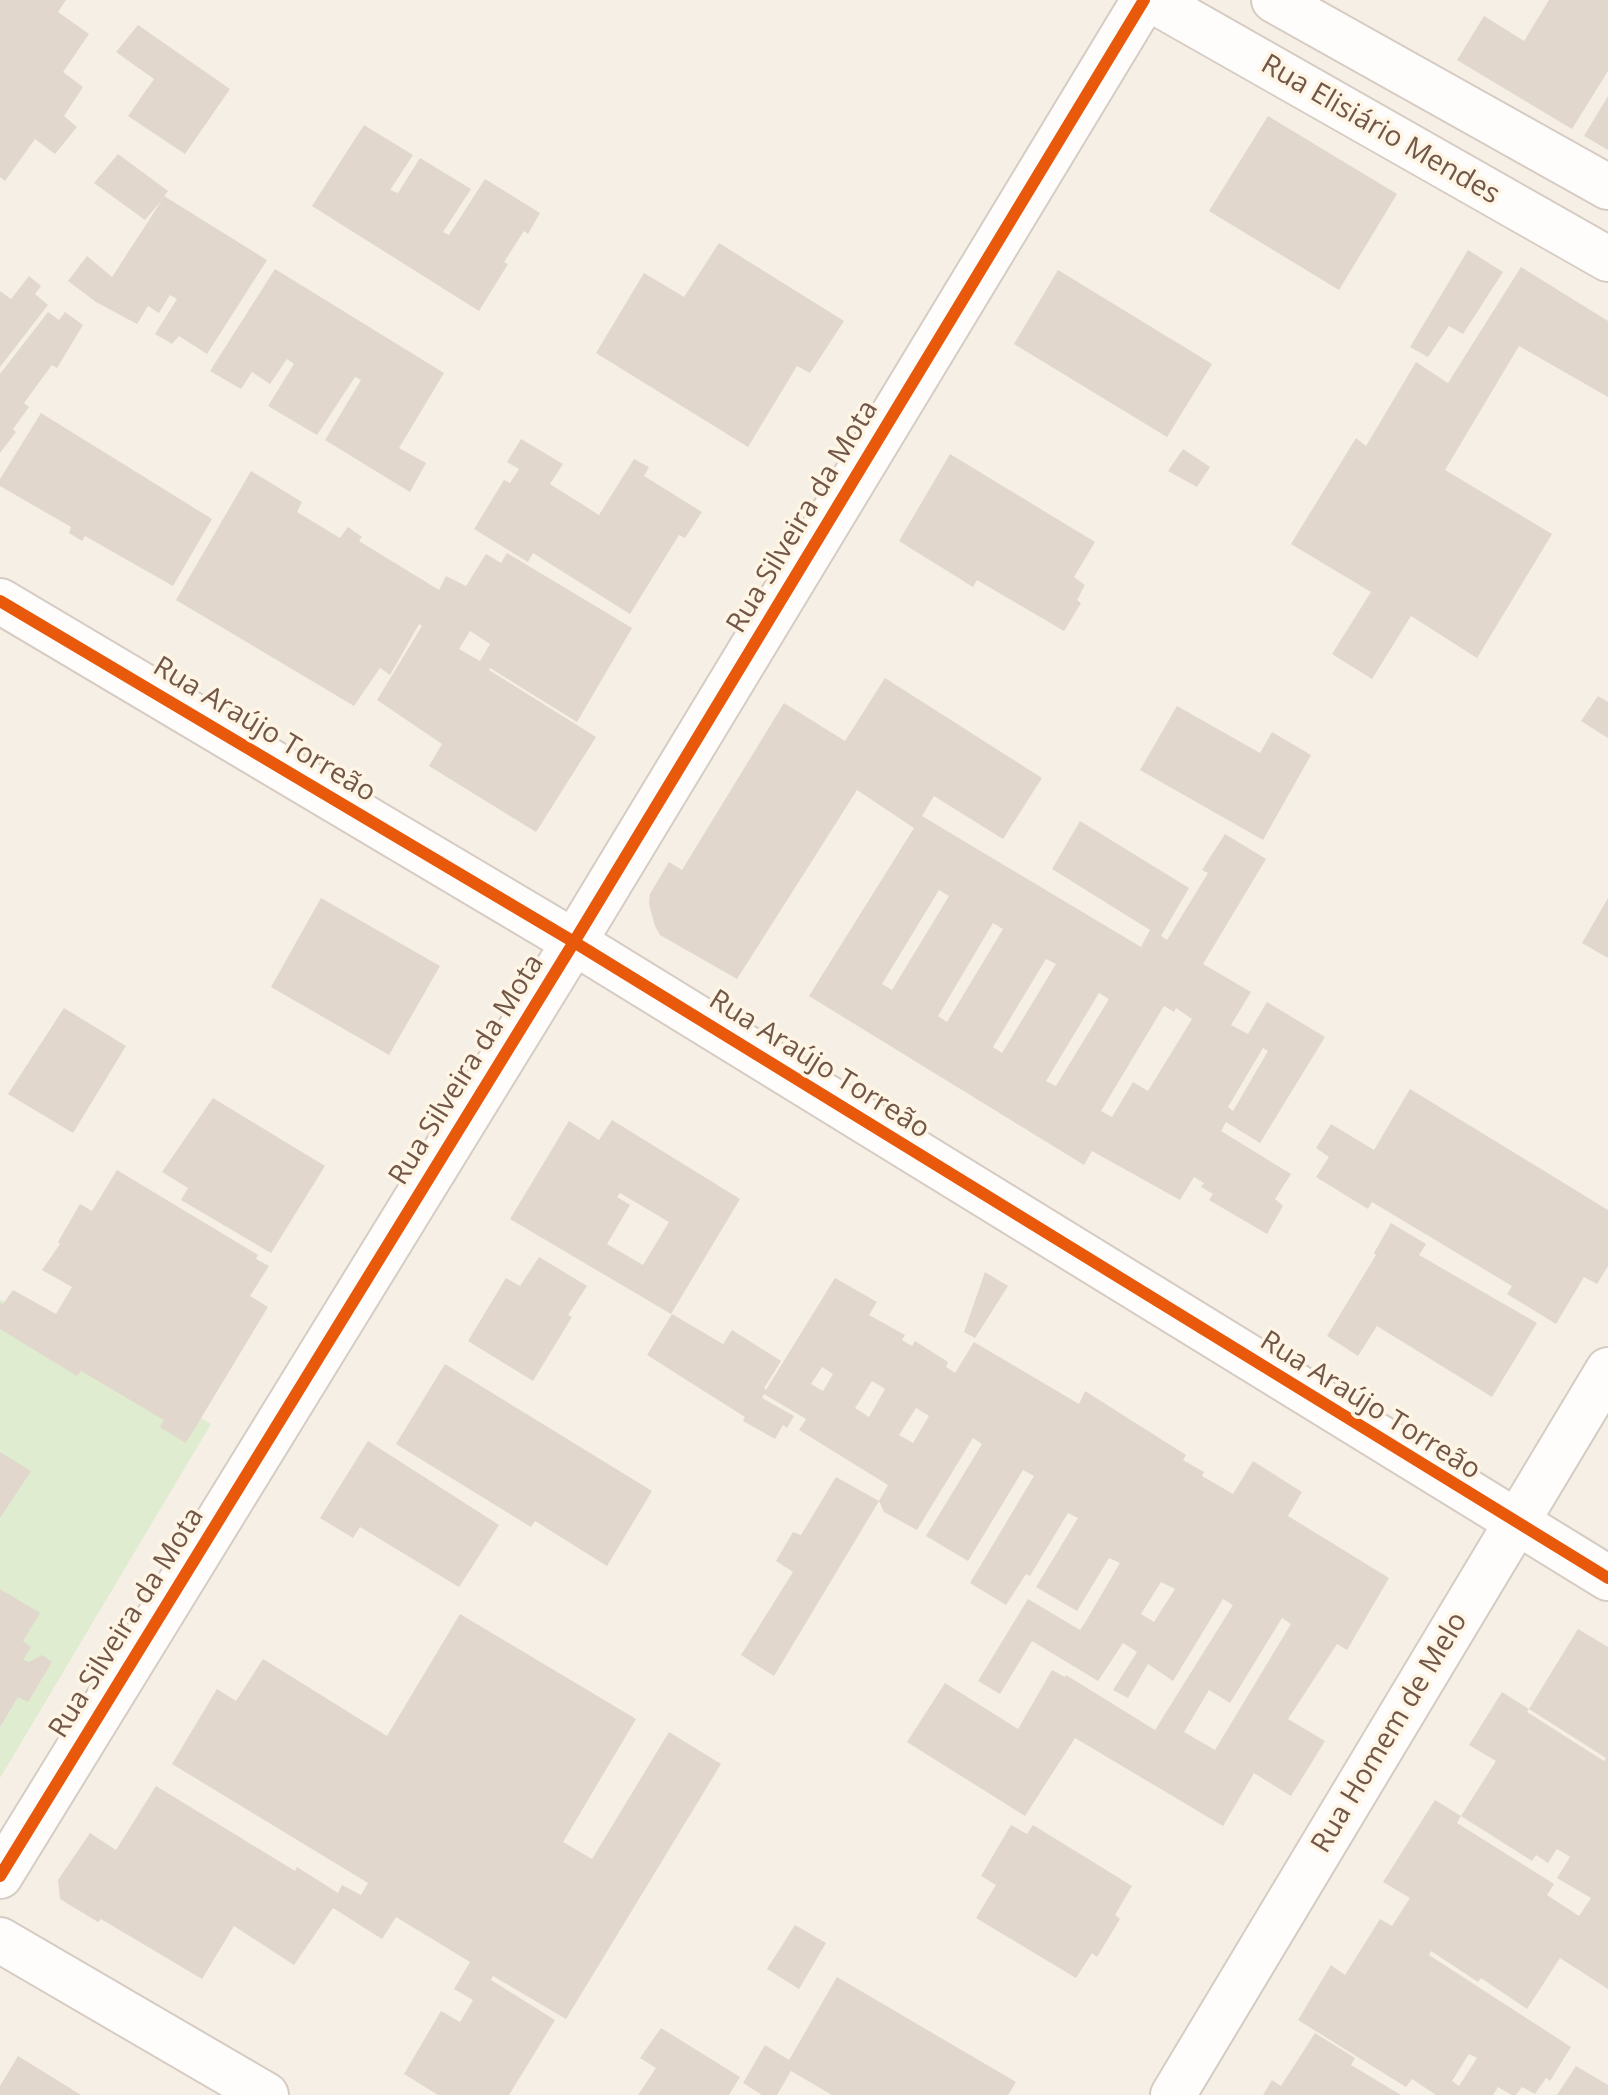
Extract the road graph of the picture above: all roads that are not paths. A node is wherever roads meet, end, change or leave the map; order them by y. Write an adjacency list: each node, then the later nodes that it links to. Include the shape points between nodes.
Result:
1 (1144, 0): 7 (street, Rua Silveira da Mota)
2 (1152, 0): 5 (street, Rua Elisiário Mendes)
3 (1274, 0): 4 (street)
4 (1608, 187)
5 (1608, 259)
6 (0, 601): 7 (street, Rua Araújo Torreão)
7 (574, 942): 9 (street, Rua Araújo Torreão); 11 (street, Rua Silveira da Mota)
8 (1608, 1370): 9 (street, Rua Homem de Melo)
9 (1516, 1524): 10 (street, Rua Araújo Torreão); 14 (street, Rua Homem de Melo)
10 (1608, 1578)
11 (0, 1876)
12 (0, 1940): 13 (street)
13 (266, 2095)
14 (1173, 2095)

